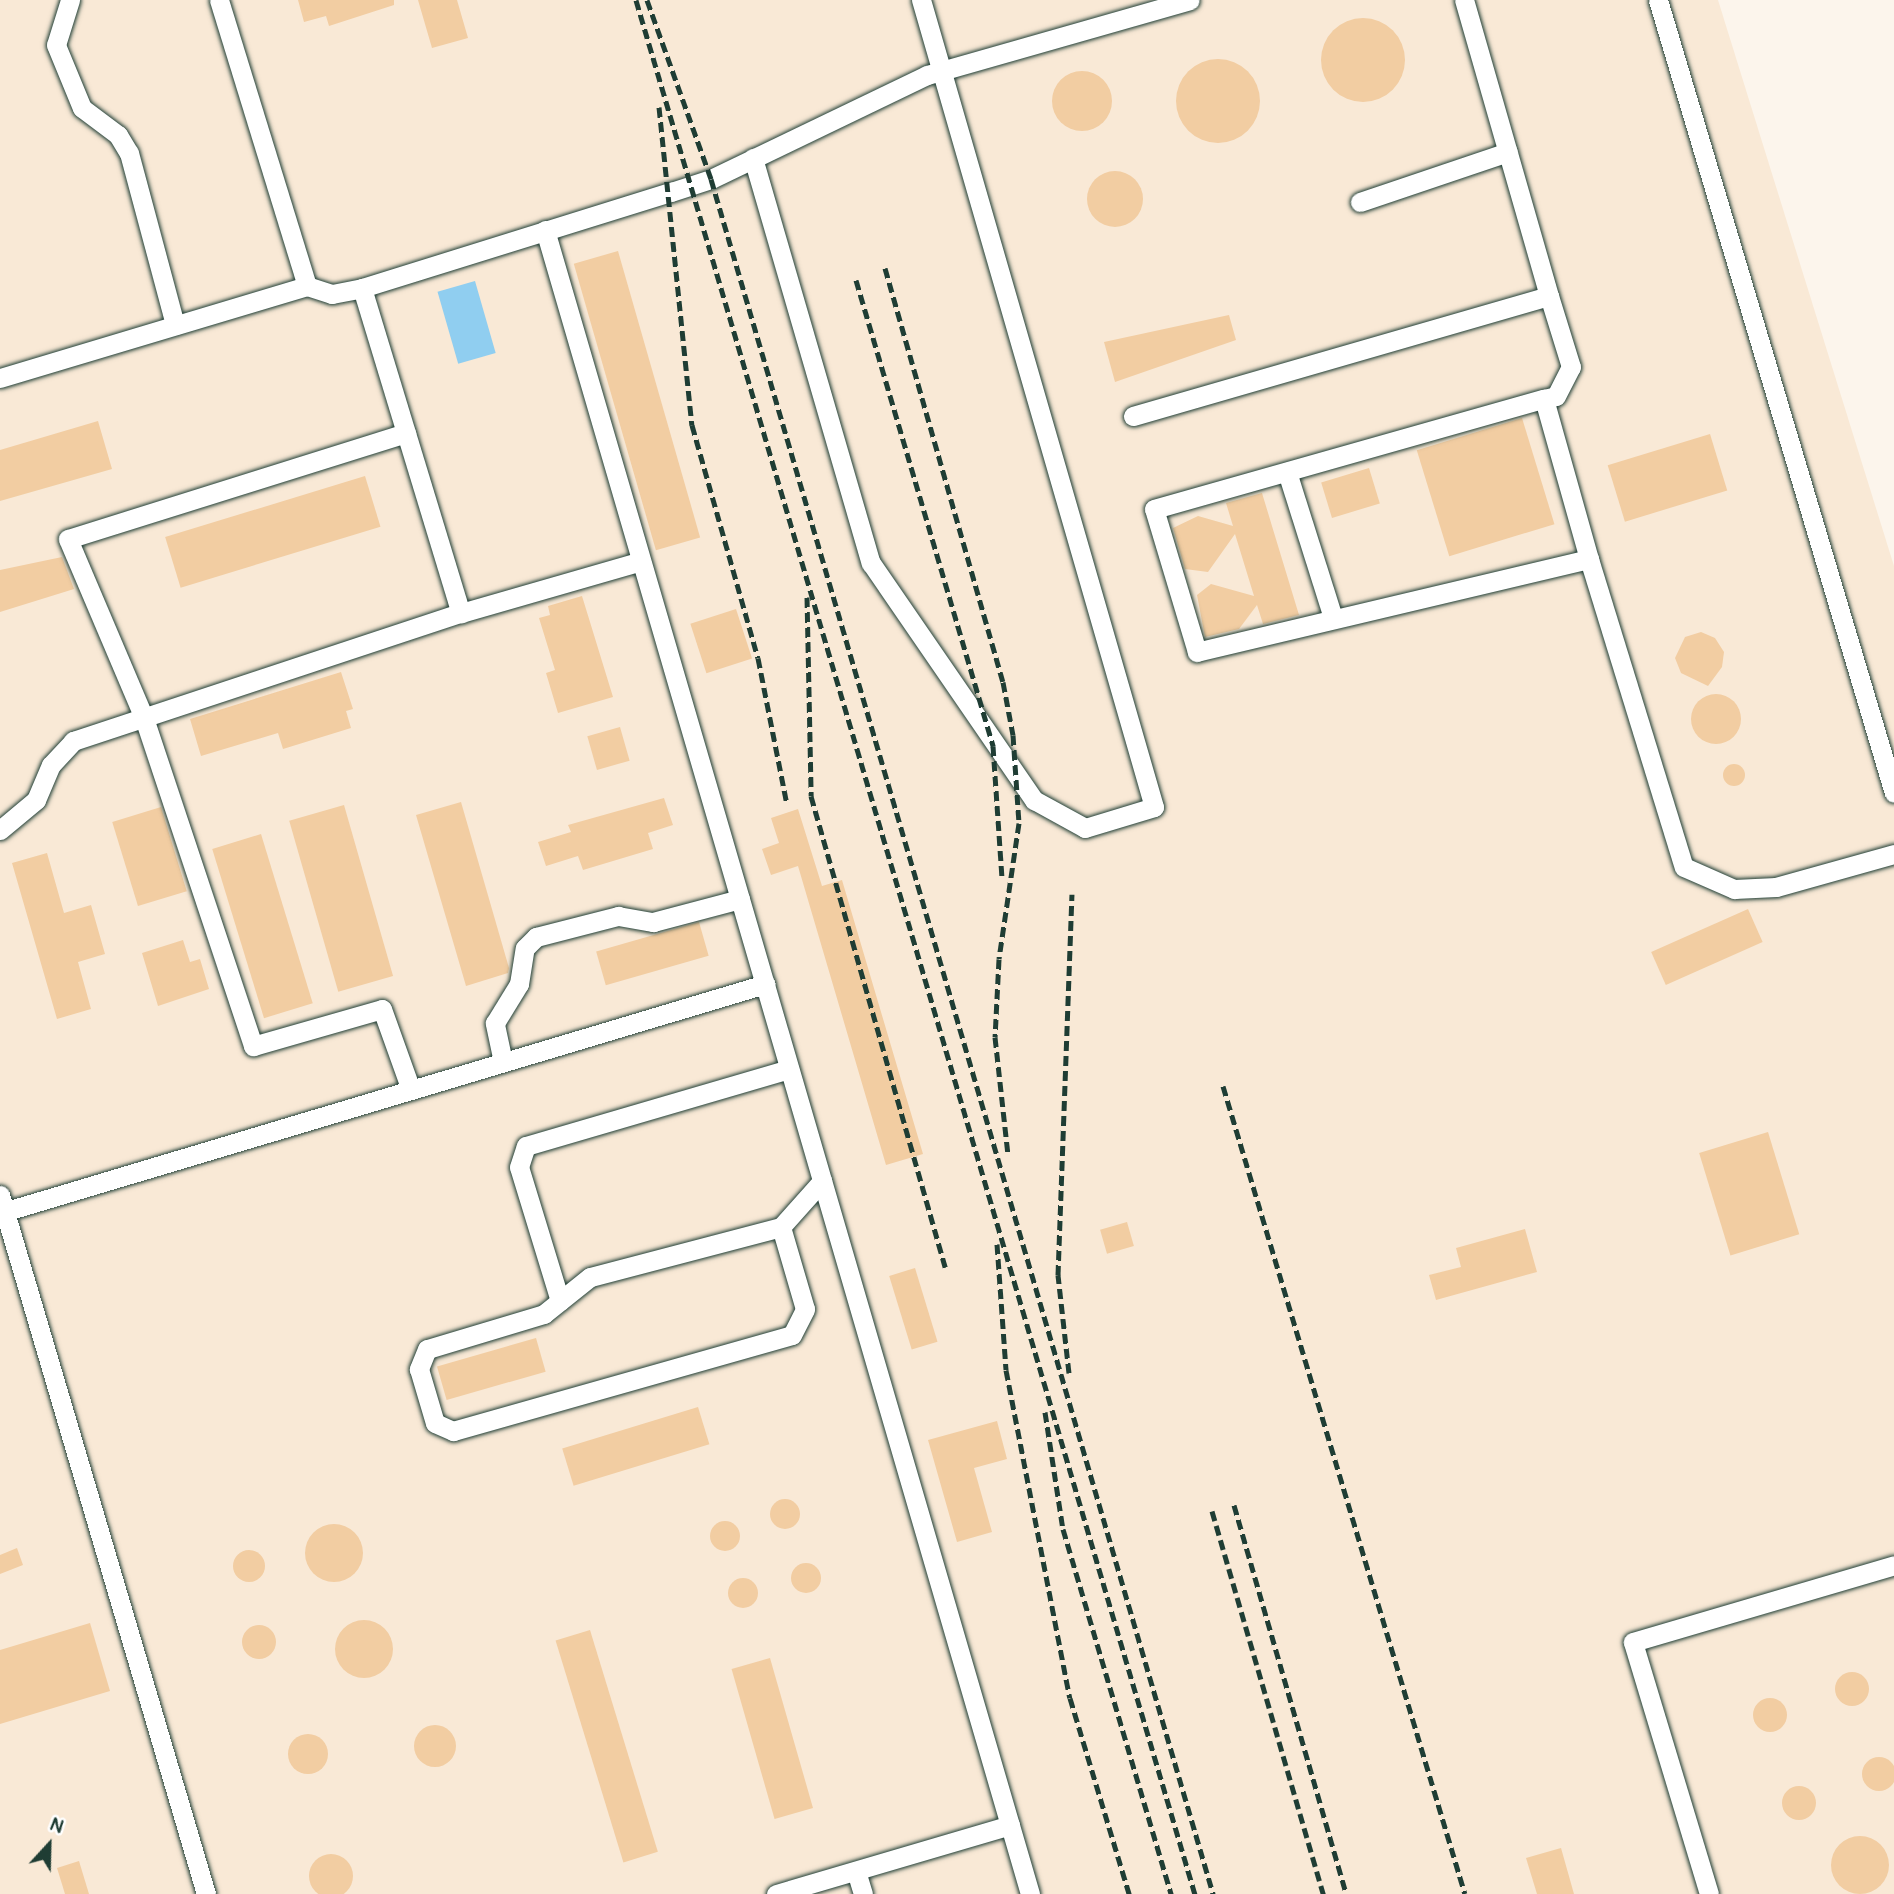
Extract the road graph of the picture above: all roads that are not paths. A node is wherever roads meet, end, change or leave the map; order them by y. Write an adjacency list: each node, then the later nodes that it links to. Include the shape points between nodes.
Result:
1 (70, 0): 15 (lane, via 56,46 82,108 118,135 129,153)
2 (219, 0): 12 (lane)
3 (921, 0): 7 (lane)
4 (1190, 0): 7 (lane)
5 (1464, 0): 8 (lane)
6 (1658, 0): 26 (lane)
7 (942, 71): 9 (lane); 9 (lane, via 1154,807 1084,828 1034,800 872,563)
8 (1508, 152): 10 (lane); 14 (lane)
9 (753, 158): 11 (lane, via 711,179)
10 (1360, 202)
11 (545, 230): 13 (lane); 22 (lane)
12 (307, 286): 13 (lane, via 332,294); 15 (lane)
13 (362, 288): 19 (lane)
14 (1549, 296): 17 (lane, via 1571,367 1556,396); 18 (lane)
15 (175, 326): 16 (lane)
16 (0, 379)
17 (1544, 399): 20 (lane); 21 (lane)
18 (1133, 416)
19 (407, 433): 23 (lane); 25 (lane, via 68,539)
20 (1287, 472): 24 (lane); 24 (lane, via 1154,509 1197,652)
21 (1589, 559): 24 (lane); 28 (lane, via 1684,867 1734,889 1776,887)
22 (641, 561): 23 (lane); 29 (lane)
23 (461, 613): 25 (lane)
24 (1333, 618)
25 (144, 718): 27 (lane, via 73,741 51,765 36,800); 33 (lane, via 253,1046 382,1009)
26 (1894, 793)
27 (0, 830)
28 (1894, 854)
29 (740, 899): 30 (lane); 31 (lane, via 653,922 618,916 536,937 525,947 519,984 495,1023)
30 (765, 984): 31 (lane); 32 (lane)
31 (503, 1062): 33 (lane)
32 (789, 1069): 34 (lane); 37 (lane, via 526,1146 519,1167)
33 (411, 1090): 35 (lane)
34 (822, 1181): 36 (lane); 39 (lane)
35 (2, 1206): 41 (lane)
36 (780, 1227): 37 (lane, via 590,1277); 37 (lane, via 805,1309 792,1335 453,1431 435,1423 419,1369 427,1349 544,1314)
37 (560, 1301)
38 (1894, 1565): 45 (lane, via 1633,1643)
39 (1010, 1825): 40 (lane); 44 (lane)
40 (856, 1871): 42 (lane); 43 (lane)
41 (206, 1894)
42 (776, 1894)
43 (863, 1894)
44 (1030, 1894)
45 (1709, 1894)

